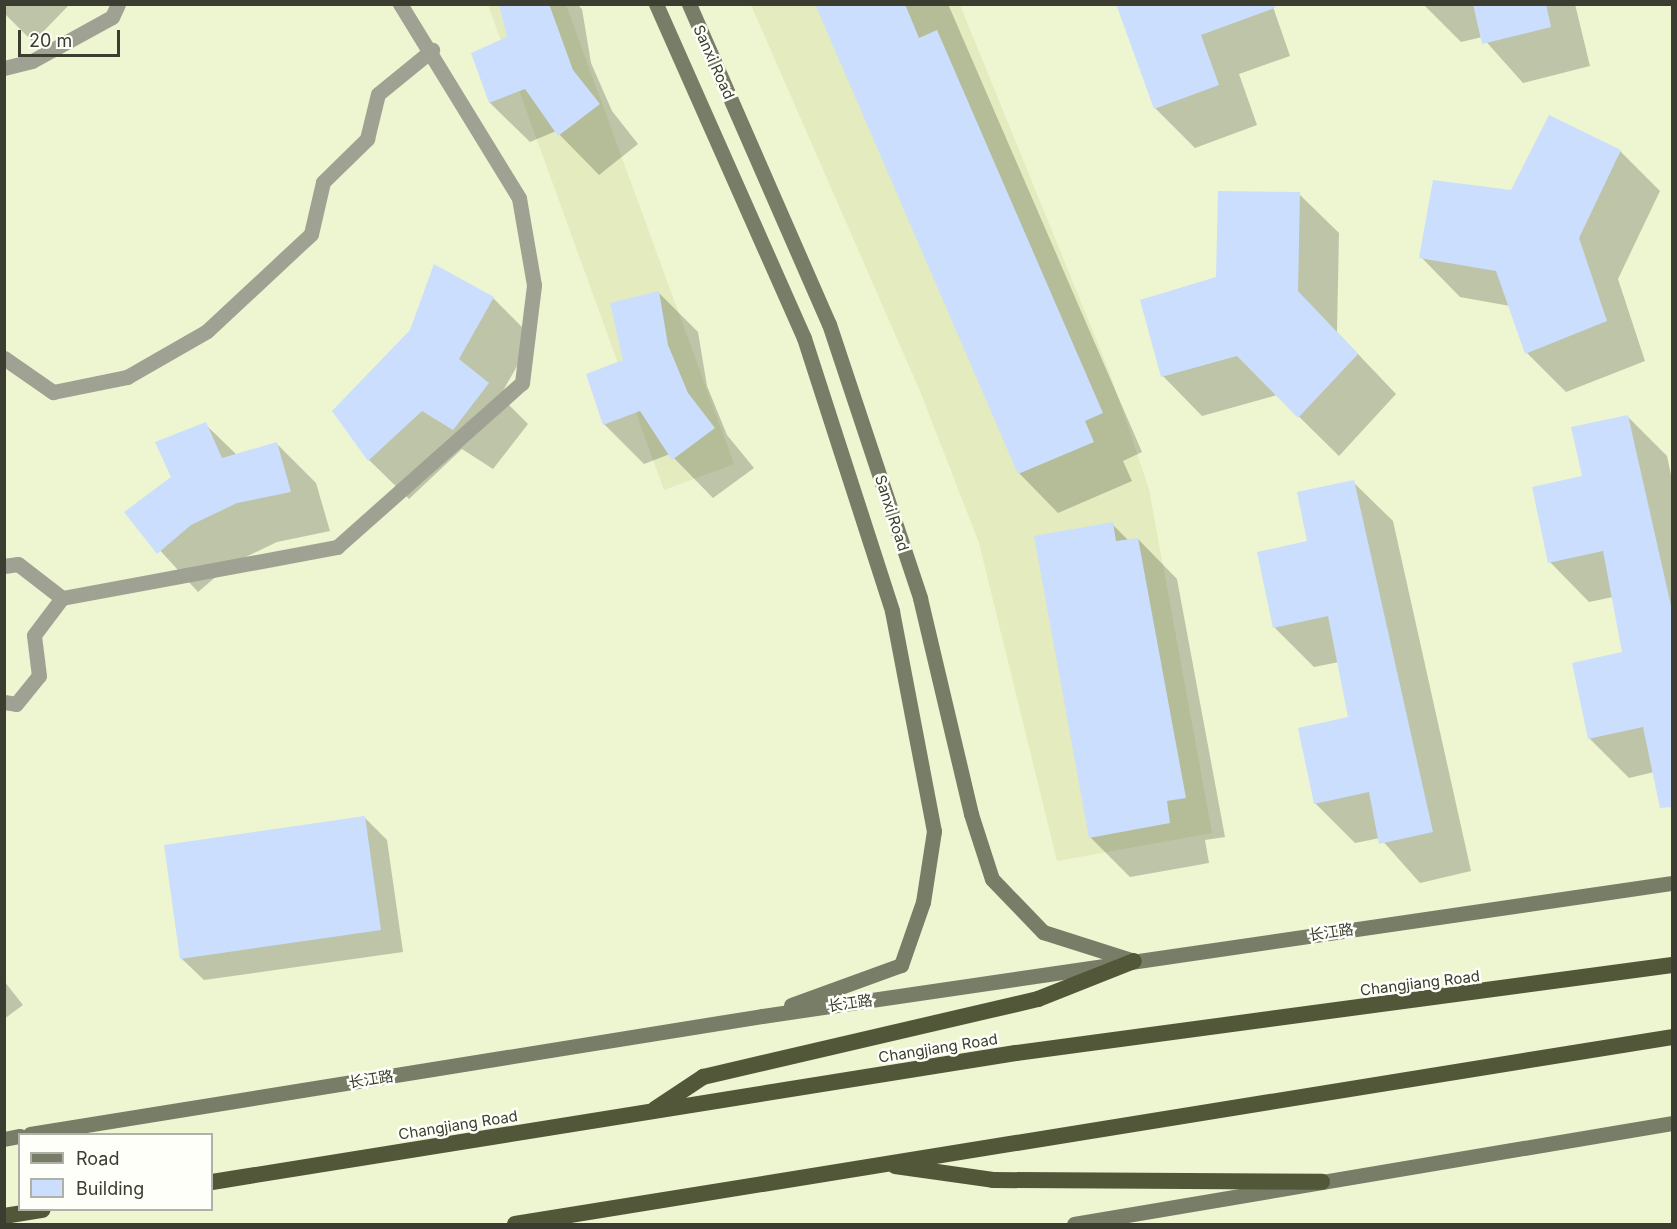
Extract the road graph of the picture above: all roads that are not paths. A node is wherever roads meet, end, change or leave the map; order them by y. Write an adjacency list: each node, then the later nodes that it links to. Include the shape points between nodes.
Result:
1 (118, 4): 6 (street, via 112,17 42,56)
2 (400, 4): 5 (street)
3 (656, 4): 14 (main road, Sanxi Road, via 804,338 892,611 934,831 923,902 901,965)
4 (689, 4): 12 (main road, Sanxi Road, via 829,324 920,598 971,814 992,879 1043,932)
5 (432, 50): 7 (street, via 378,94 367,139 323,182 311,234 207,331 127,377 53,392); 9 (street, via 519,198 534,285 522,383 338,547)
6 (4, 68)
7 (4, 358)
8 (4, 566): 9 (street, via 18,564)
9 (62, 598): 10 (street, via 34,635 39,676 16,704)
10 (4, 702)
11 (1672, 883): 12 (main road, 长江路)
12 (1134, 961): 14 (main road, 长江路); 16 (highway, via 1038,999 702,1077)
13 (1672, 965): 16 (highway, Changjiang Road, via 1016,1053)
14 (762, 1016): 18 (main road, 长江路)
15 (1672, 1037): 19 (highway)
16 (650, 1112): 20 (highway, Changjiang Road)
17 (1672, 1123): 21 (main road)
18 (36, 1133)
19 (880, 1163): 21 (highway, via 993,1180); 24 (highway)
20 (213, 1182)
21 (1322, 1182): 25 (main road)
22 (32, 1211): 23 (highway)
23 (4, 1216)
24 (515, 1224)
25 (1074, 1224)

